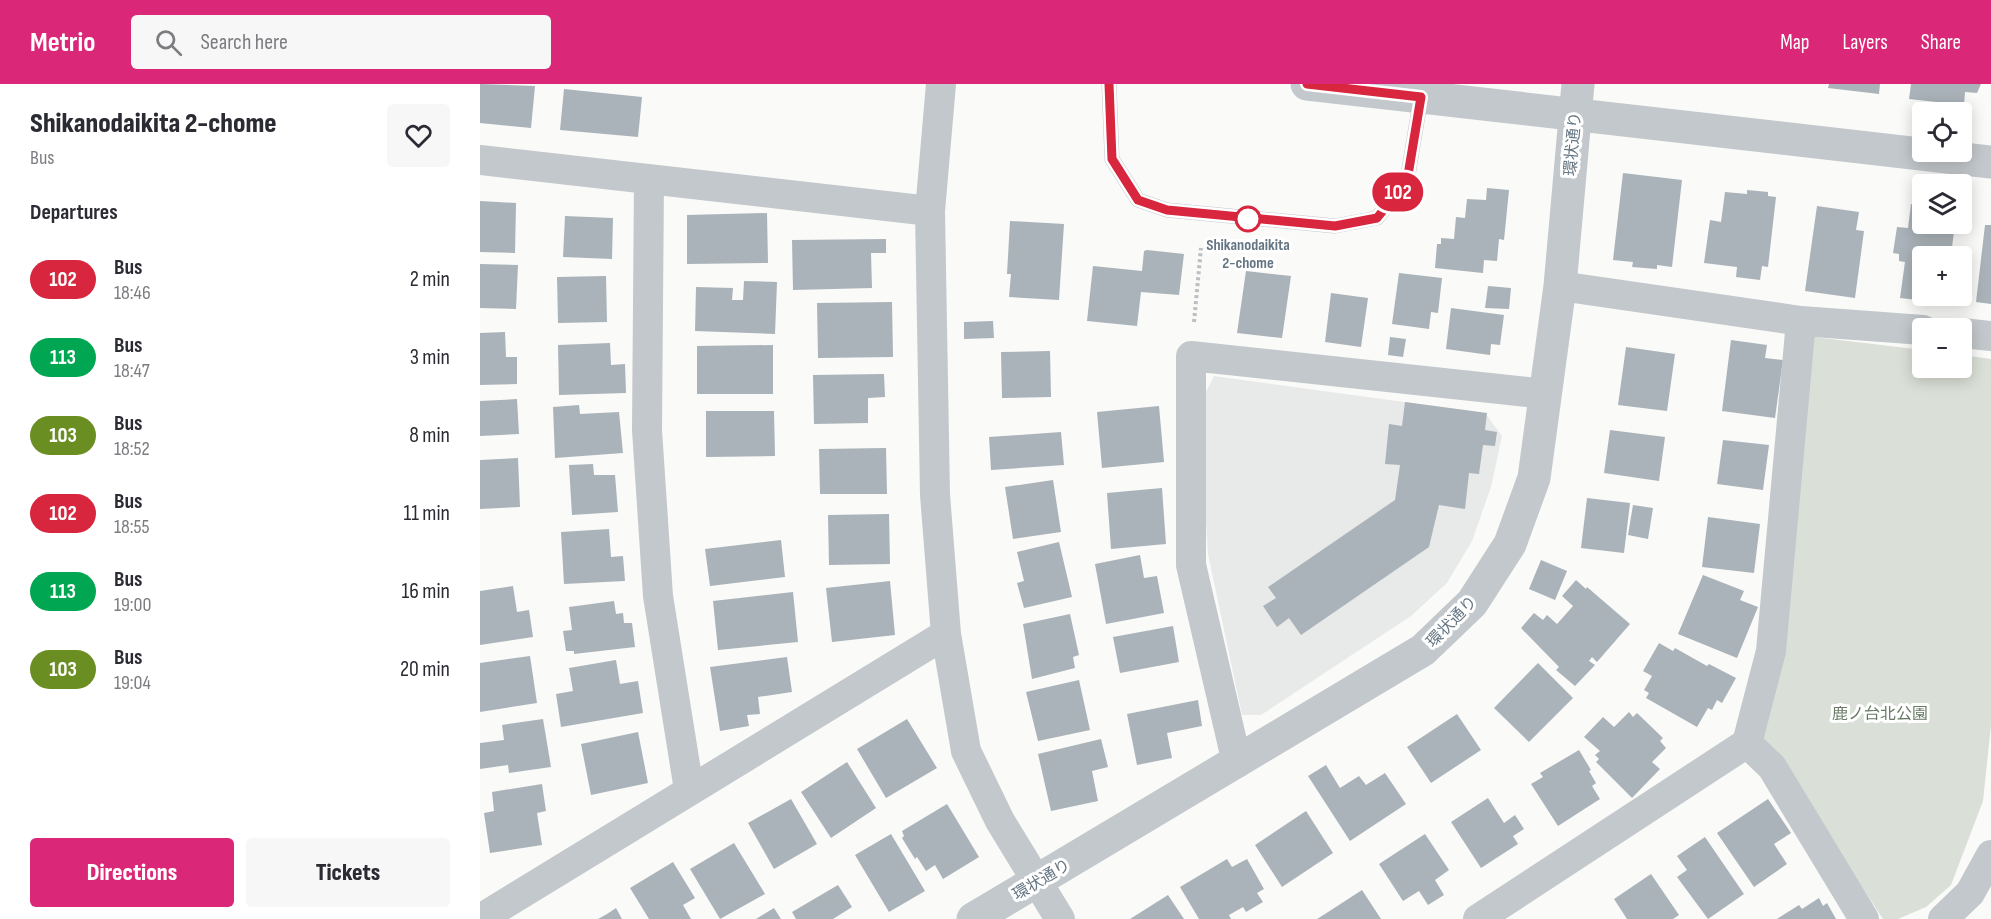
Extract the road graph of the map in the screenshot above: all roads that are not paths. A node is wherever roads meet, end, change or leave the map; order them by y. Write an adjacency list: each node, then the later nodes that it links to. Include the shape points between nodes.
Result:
1 (941, 84): 9 (street)
2 (1109, 84): 4 (lane, via 1112,159 1138,200 1167,210 1335,226 1377,218 1407,181)
3 (1307, 84): 4 (street)
4 (1421, 97): 5 (street)
5 (1576, 99): 7 (street); 10 (street, 環状通り)
6 (480, 160): 8 (street)
7 (1991, 162)
8 (650, 179): 9 (street); 19 (street, via 647,430 658,596)
9 (930, 211): 16 (street, via 935,495)
10 (1560, 286): 11 (street); 15 (street, 環状通り)
11 (1801, 321): 12 (street); 17 (street, via 1771,651)
12 (1912, 329)
13 (1972, 334): 14 (street)
14 (1991, 336)
15 (1546, 394): 18 (street, 環状通り, via 1534,478 1510,544 1472,603 1423,650); 18 (street, via 1191,356 1191,565)
16 (946, 634): 19 (street); 21 (street, via 966,751 1000,821)
17 (1747, 743): 25 (street); 26 (street, via 1772,768)
18 (1237, 763): 21 (street, 環状通り)
19 (689, 790): 22 (street)
20 (1991, 855): 27 (street, via 1970,892)
21 (1036, 881): 23 (street, 環状通り); 24 (street)
22 (480, 919)
23 (974, 919)
24 (1059, 919)
25 (1478, 919)
26 (1864, 919)
27 (1943, 919)

